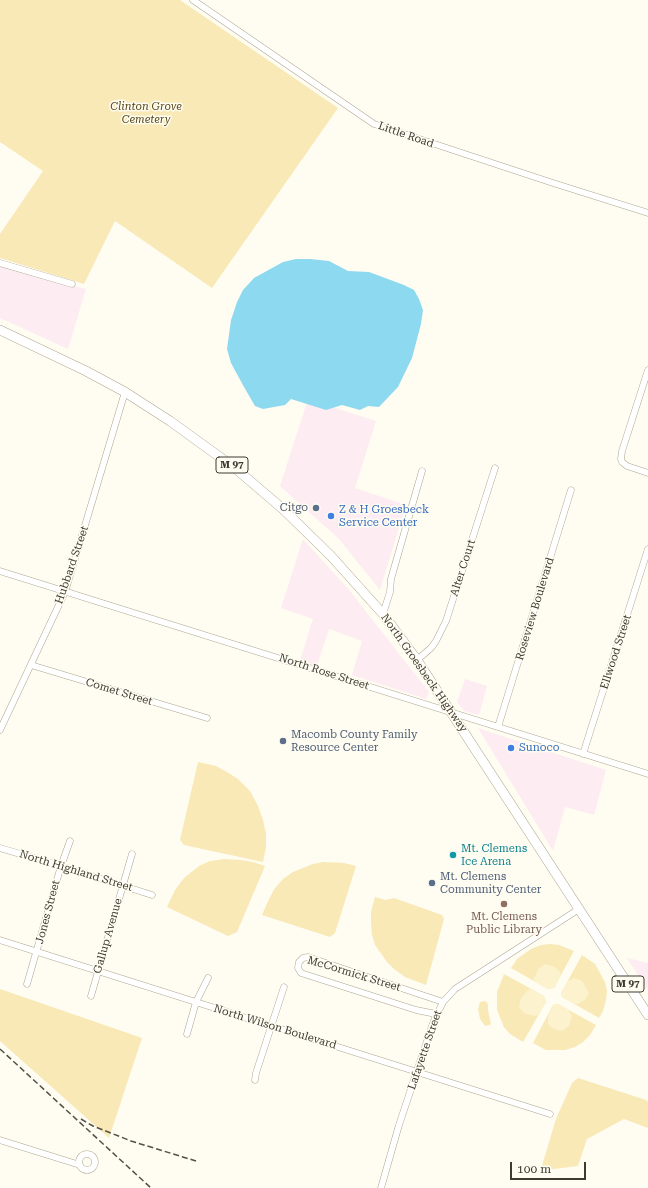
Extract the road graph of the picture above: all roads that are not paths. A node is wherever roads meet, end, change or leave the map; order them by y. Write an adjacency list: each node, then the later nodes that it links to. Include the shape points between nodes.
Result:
1 (192, 0): 2 (street, Little Road, via 374,124)
2 (648, 213)
3 (0, 263): 4 (street)
4 (72, 284)
5 (0, 330): 7 (main road, North Groesbeck Highway / M 97)
6 (648, 370): 10 (street, via 621,459 627,466)
7 (125, 392): 14 (street, Hubbard Street); 15 (main road, North Groesbeck Highway / M 97, via 207,446 263,491 317,541)
8 (495, 468): 16 (street, Alter Court, via 446,621 436,642)
9 (422, 471): 15 (street)
10 (648, 473)
11 (571, 490): 20 (street, Roseview Boulevard)
12 (648, 549): 22 (street, Ellwood Street)
13 (0, 572): 14 (street, North Rose Street)
14 (64, 592): 17 (street, Hubbard Street); 18 (street, North Rose Street)
15 (383, 614): 16 (main road, North Groesbeck Highway / M 97)
16 (417, 660): 18 (main road, North Groesbeck Highway / M 97)
17 (31, 665): 19 (street, Comet Street); 21 (street, Hubbard Street)
18 (452, 712): 20 (street, North Rose Street); 30 (main road, North Groesbeck Highway / M 97)
19 (207, 718)
20 (498, 727): 22 (street, North Rose Street)
21 (0, 730)
22 (583, 754): 23 (street, North Rose Street)
23 (648, 774)
24 (70, 841): 27 (street, Jones Street)
25 (0, 848): 27 (street, North Highland Street)
26 (132, 854): 28 (street, Gallup Avenue)
27 (61, 866): 28 (street, North Highland Street); 32 (street, Jones Street)
28 (123, 885): 29 (street, North Highland Street); 33 (street, Gallup Avenue)
29 (152, 895)
30 (579, 909): 39 (street, Lafayette Street, via 455,989); 41 (main road, North Groesbeck Highway / M 97)
31 (0, 940): 32 (street, North Wilson Boulevard)
32 (37, 952): 33 (street, North Wilson Boulevard); 35 (street, Jones Street)
33 (99, 971): 37 (street, Gallup Avenue); 38 (street, North Wilson Boulevard)
34 (208, 978): 38 (street)
35 (28, 984)
36 (284, 987): 42 (street)
37 (91, 996)
38 (196, 1002): 42 (street, North Wilson Boulevard); 43 (street)
39 (442, 1002): 40 (street, Lafayette Street); 40 (street, McCormick Street, via 308,957 299,962 298,968 301,973)
40 (436, 1014): 44 (street, Lafayette Street)
41 (648, 1015)
42 (272, 1026): 44 (street, North Wilson Boulevard); 45 (street)
43 (187, 1034)
44 (417, 1072): 46 (street, North Wilson Boulevard); 49 (street, Lafayette Street)
45 (255, 1080)
46 (550, 1114)
47 (0, 1140): 48 (street)
48 (80, 1165)
49 (381, 1188)

